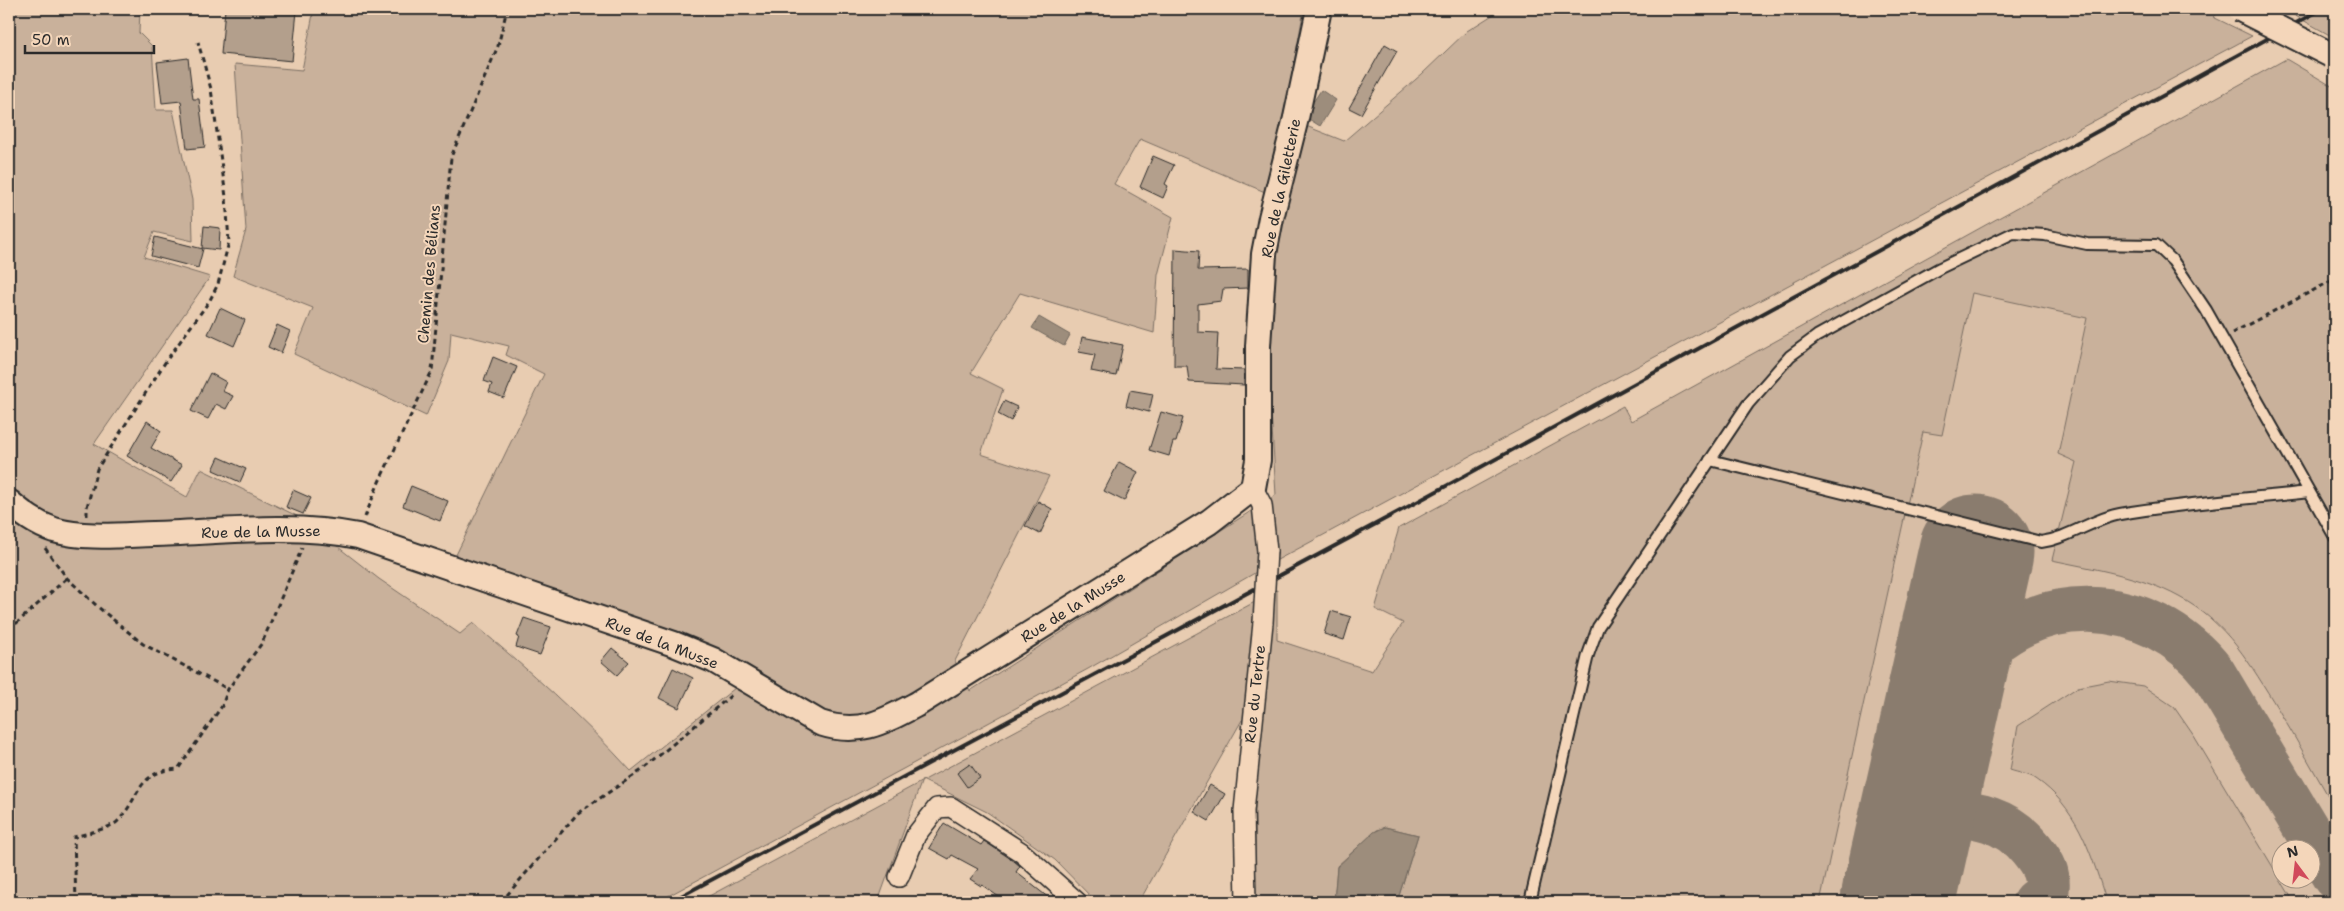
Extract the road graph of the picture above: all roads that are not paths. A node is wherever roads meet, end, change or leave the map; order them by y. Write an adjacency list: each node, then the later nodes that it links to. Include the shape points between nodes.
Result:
1 (1319, 9): 5 (street, Rue de la Giletterie, via 1264,254 1258,346 1258,460)
2 (2240, 9): 3 (street, bridge)
3 (2333, 56)
4 (1710, 460): 6 (lane, via 2041,542 2054,540 2098,519 2119,514); 6 (lane, via 1769,378 1817,336 2013,233 2045,235 2087,244 2156,245 2173,261 2222,338); 12 (lane, via 1598,627 1582,681)
5 (1253, 488): 7 (street, Rue de la Musse, via 1209,522 944,688 870,726 855,729 836,729 820,723 713,660 674,644 358,536 310,529 87,536 54,530 34,522); 11 (street, Rue du Tertre, bridge, via 1262,505 1266,551 1263,623 1244,810)
6 (2310, 492): 8 (lane)
7 (9, 502)
8 (2335, 536)
9 (899, 877): 10 (street, via 916,835 937,808 951,807 1021,852)
10 (1076, 902)
11 (1246, 902)
12 (1530, 902)

